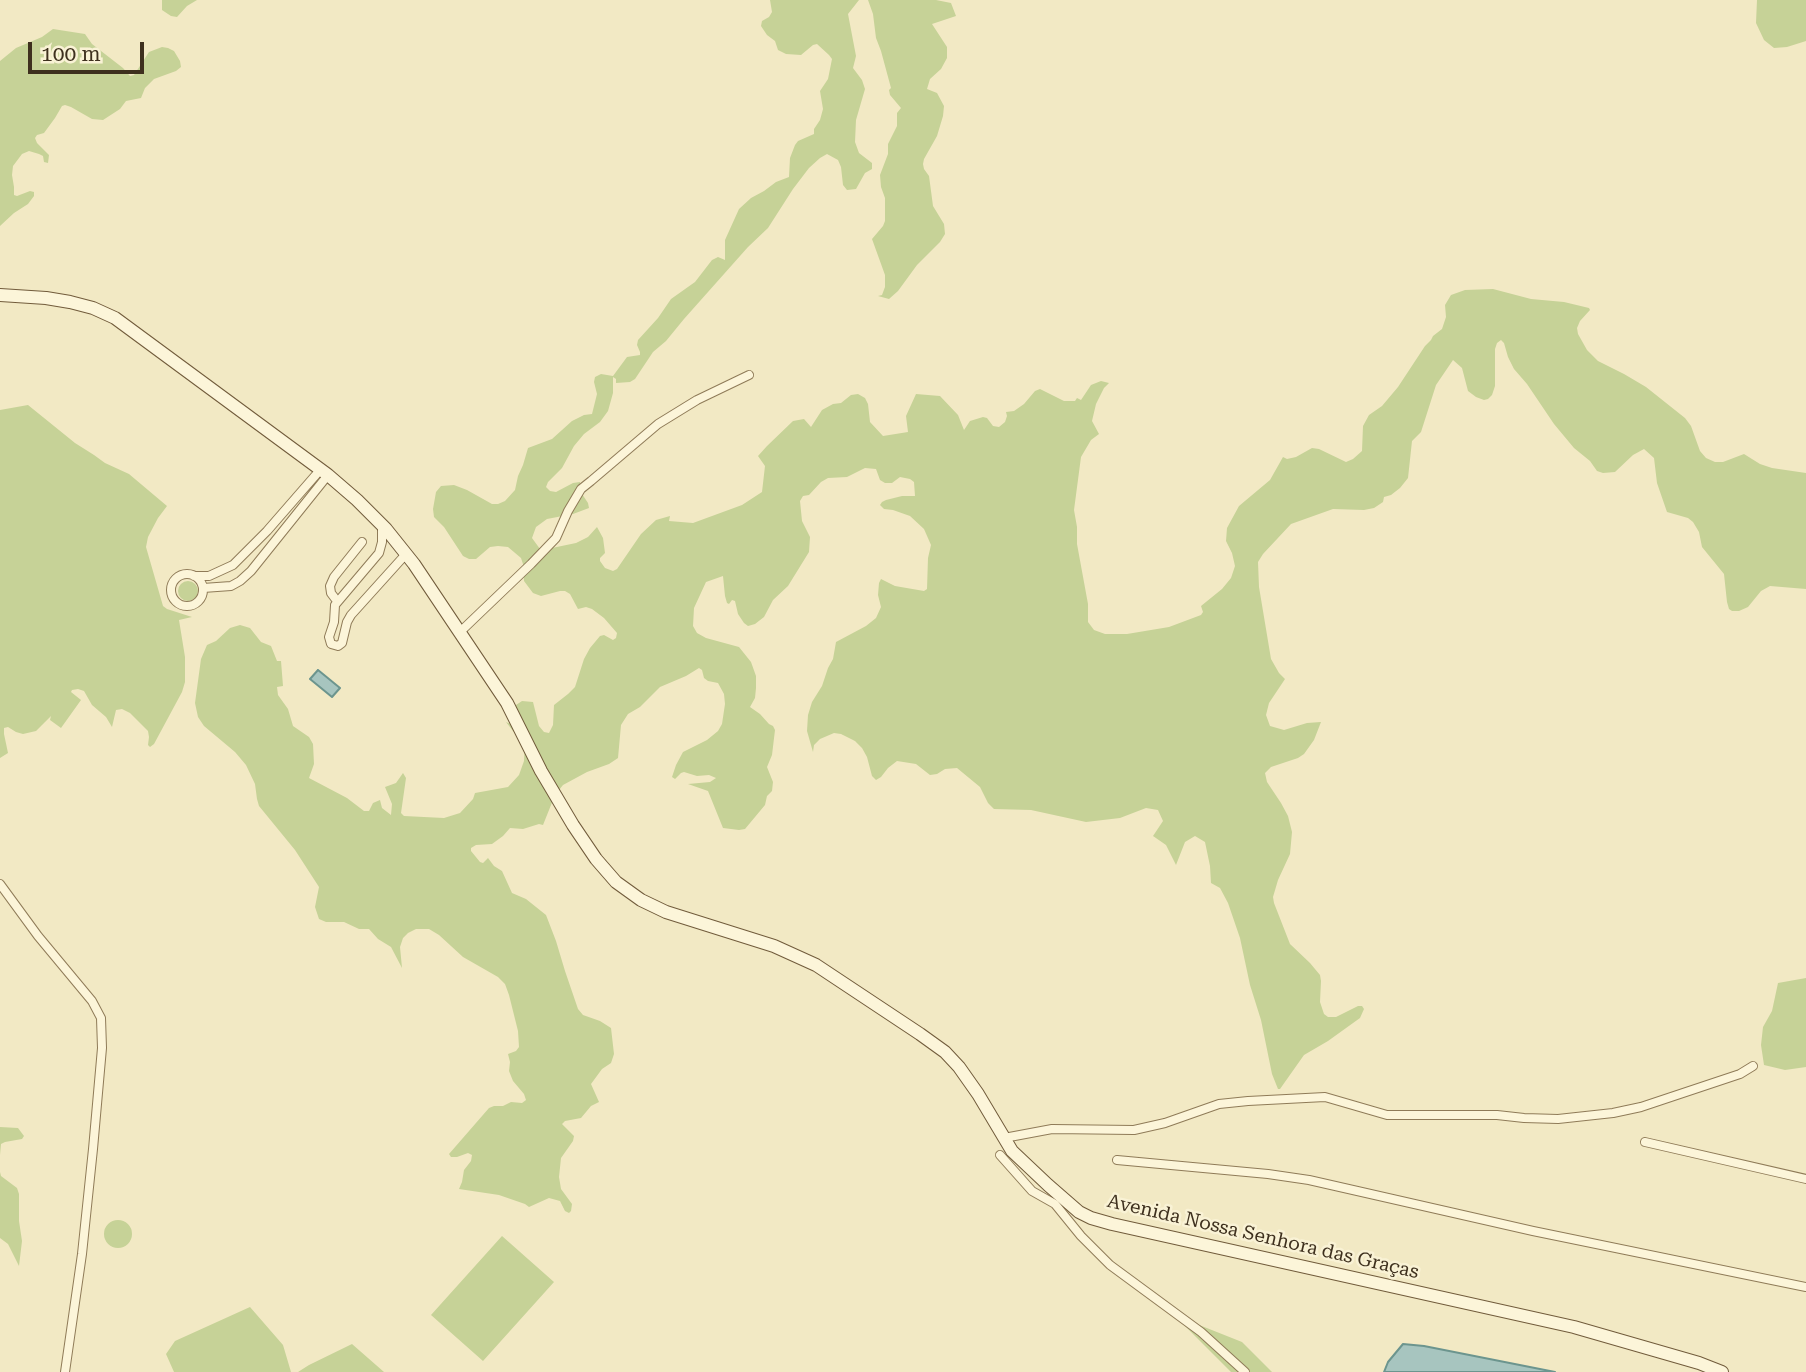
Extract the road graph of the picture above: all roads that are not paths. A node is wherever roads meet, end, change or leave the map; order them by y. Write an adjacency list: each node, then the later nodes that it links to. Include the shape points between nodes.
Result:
1 (0, 295): 3 (main road, Avenida Nossa Senhora das Graças, via 70,302 116,318)
2 (749, 375): 10 (street, via 658,424 581,489 556,538)
3 (324, 472): 4 (main road, Avenida Nossa Senhora das Graças); 7 (street, via 233,565 208,576); 8 (street, via 251,571 231,586)
4 (382, 525): 6 (main road, Avenida Nossa Senhora das Graças); 9 (street, via 379,553)
5 (362, 542): 9 (street, via 330,586)
6 (406, 554): 9 (street, via 357,607 338,646 331,644 329,637); 10 (main road, Avenida Nossa Senhora das Graças)
7 (194, 576): 8 (street); 8 (street, via 175,580 174,600 193,606 201,599)
8 (203, 588)
9 (337, 601)
10 (460, 632): 13 (main road, Avenida Nossa Senhora das Graças, via 507,703 573,825 616,882 666,912 774,946 816,965 945,1052)
11 (0, 884): 19 (street, via 92,1001 100,1018 102,1048 93,1149)
12 (1753, 1066): 13 (street, via 1641,1107 1558,1119 1387,1115 1325,1097 1219,1104 1133,1130 1052,1129)
13 (1004, 1138): 21 (main road, Avenida Nossa Senhora das Graças, via 1048,1185 1091,1218 1574,1327)
14 (1645, 1143): 17 (street)
15 (1000, 1155): 20 (street, via 1032,1191 1055,1204 1110,1265 1201,1332)
16 (1117, 1160): 18 (street, via 1309,1180)
17 (1806, 1179)
18 (1806, 1287)
19 (65, 1372)
20 (1245, 1372)
21 (1722, 1372)

